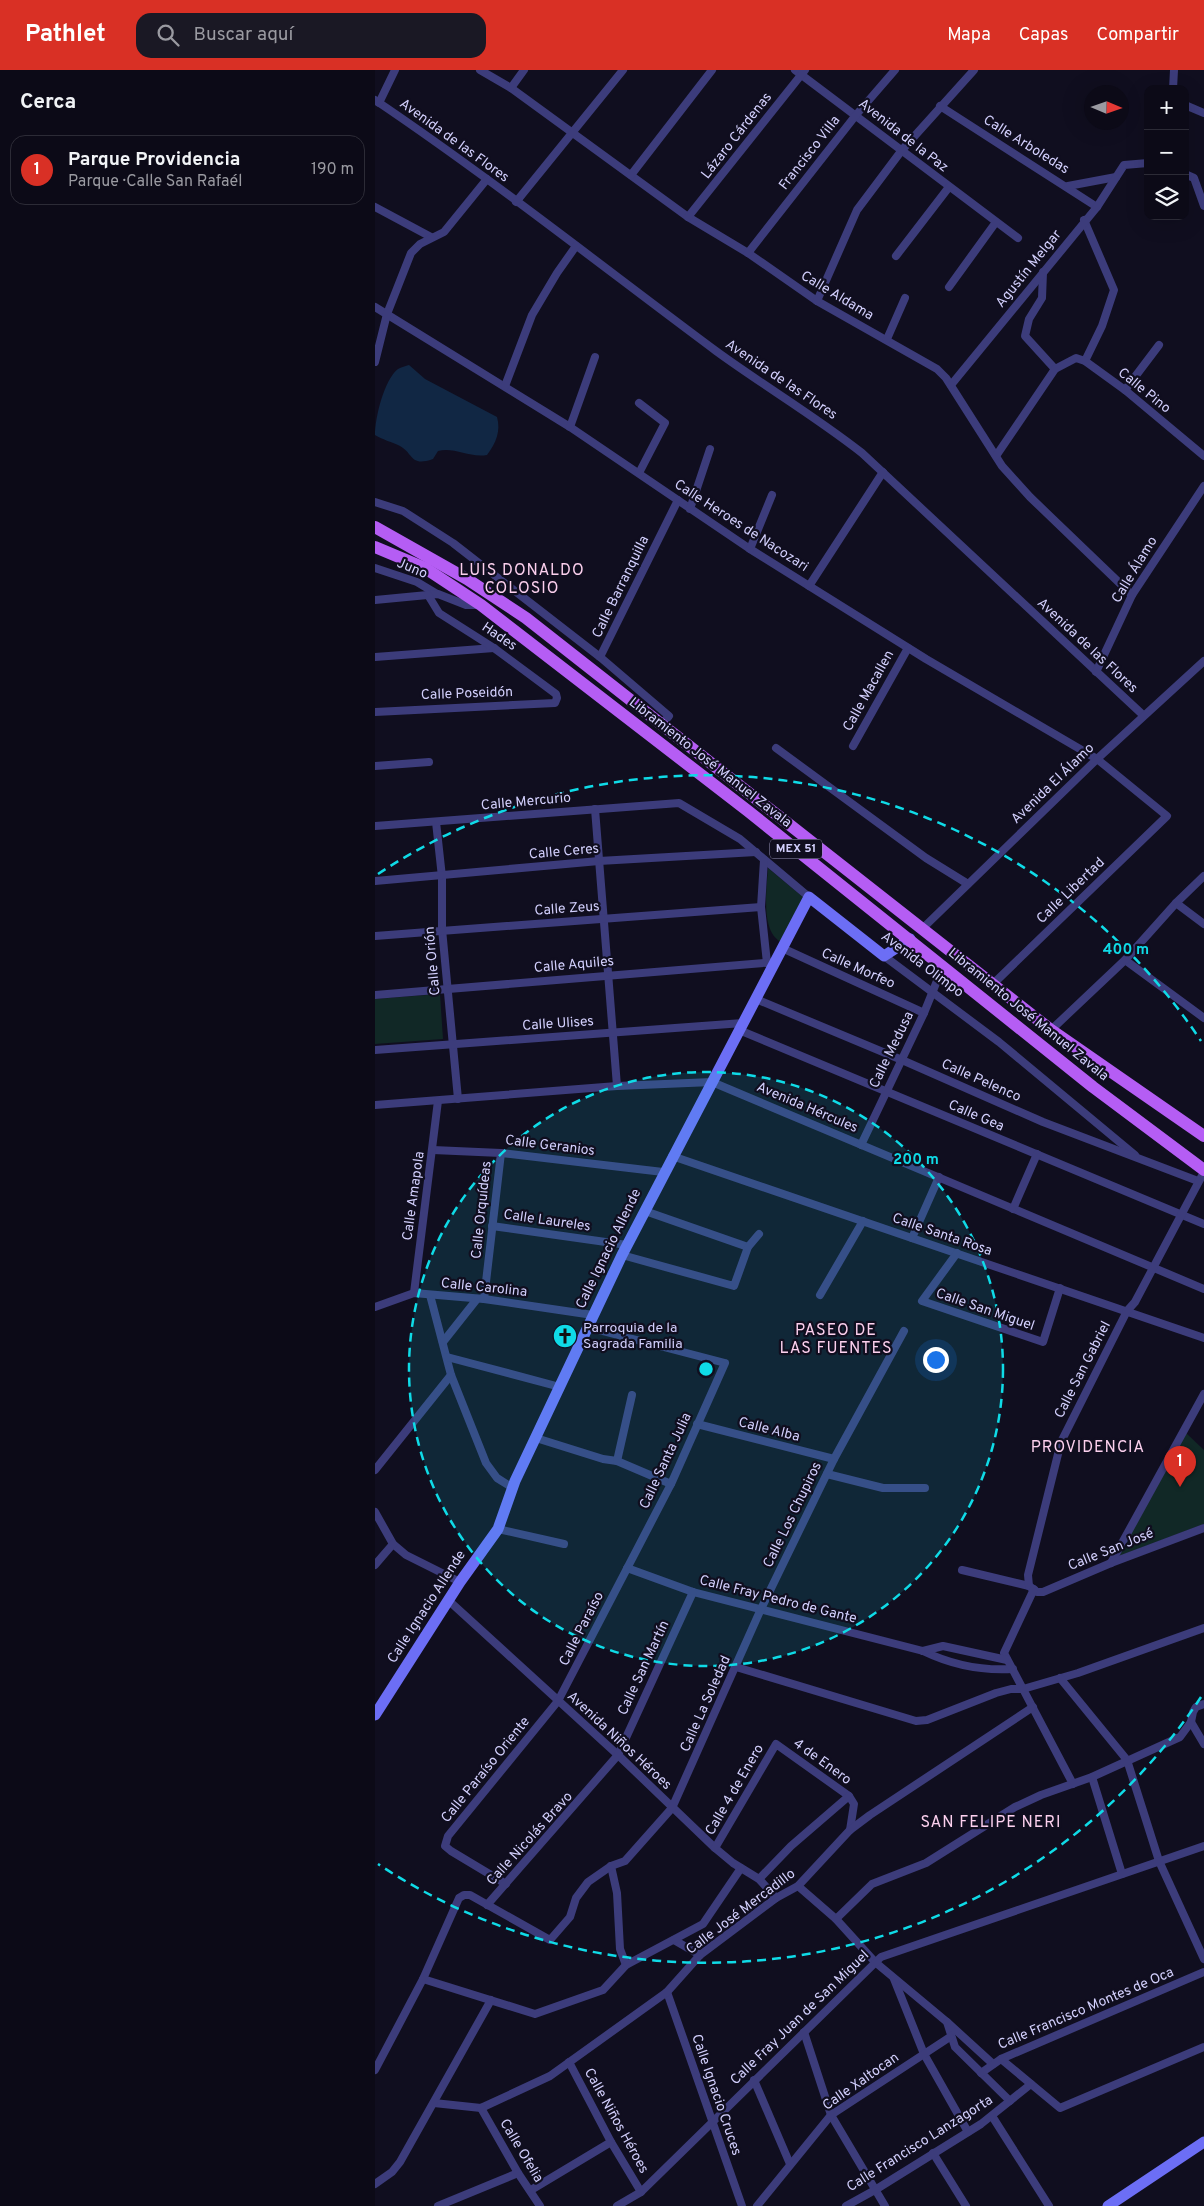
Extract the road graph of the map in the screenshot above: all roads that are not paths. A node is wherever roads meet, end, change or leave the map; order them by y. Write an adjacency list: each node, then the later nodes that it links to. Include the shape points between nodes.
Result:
1 (395, 70): 12 (street)
2 (480, 70): 11 (street, Calle Aldama)
3 (524, 70): 11 (street)
4 (623, 70): 17 (street)
5 (711, 70): 20 (street)
6 (895, 70): 16 (street, Francisco Villa)
7 (974, 70): 13 (street)
8 (1174, 70): 10 (street)
9 (800, 72): 16 (street, Avenida de la Paz); 30 (street, Lázaro Cárdenas)
10 (1173, 85)
11 (511, 88): 17 (street, Calle Aldama)
12 (377, 101): 23 (street, Avenida de las Flores)
13 (940, 106): 18 (street); 24 (street, Calle Arboledas)
14 (1189, 107): 15 (street)
15 (1204, 113)
16 (856, 115): 18 (street, Avenida de la Paz); 36 (street, Francisco Villa)
17 (573, 133): 20 (street, Calle Aldama); 26 (street)
18 (902, 150): 25 (street, Avenida de la Paz); 42 (street, via 857,210)
19 (1144, 164): 22 (street, Agustín Melgar, via 1124,166)
20 (631, 175): 30 (street, Calle Aldama)
21 (1187, 175): 27 (street, via 1194,178)
22 (1116, 177): 24 (street); 29 (street, Agustín Melgar)
23 (487, 179): 26 (street, Avenida de las Flores); 33 (street, via 444,232)
24 (1068, 186): 29 (street, Calle Arboledas)
25 (949, 187): 32 (street, Avenida de la Paz); 37 (street)
26 (516, 202): 35 (street, Avenida de las Flores)
27 (1204, 206)
28 (375, 207): 33 (street)
29 (1097, 207): 31 (street, Agustín Melgar)
30 (688, 217): 36 (street, Calle Aldama)
31 (1084, 220): 38 (street, Agustín Melgar); 49 (street, via 1114,290 1103,326)
32 (997, 222): 34 (street, Avenida de la Paz); 39 (street)
33 (431, 237): 45 (street, via 411,253)
34 (1018, 238)
35 (576, 246): 53 (street, via 533,315); 60 (street, Avenida de las Flores, via 719,352 833,430)
36 (748, 253): 42 (street, Calle Aldama)
37 (896, 256)
38 (1043, 271): 41 (street, Agustín Melgar); 44 (street, via 1042,298)
39 (949, 287)
40 (905, 298): 46 (street)
41 (1022, 298): 44 (street); 52 (street, Agustín Melgar)
42 (817, 300): 46 (street, Calle Aldama)
43 (375, 307): 45 (street, Calle Heroes de Nacozari)
44 (1034, 310): 51 (street, via 1025,336)
45 (387, 314): 50 (street); 53 (street, Calle Heroes de Nacozari)
46 (887, 339): 52 (street, Calle Aldama, via 937,369)
47 (1159, 345): 54 (street)
48 (595, 357): 56 (street)
49 (1085, 361): 51 (street, Calle Pino, via 1076,358); 54 (street, Calle Pino)
50 (375, 362)
51 (1055, 369): 58 (street)
52 (951, 385): 58 (street, Calle Aldama)
53 (505, 386): 56 (street, Calle Heroes de Nacozari)
54 (1125, 390): 59 (street, Calle Pino)
55 (639, 403): 61 (street, via 665,423)
56 (570, 427): 61 (street, Calle Heroes de Nacozari)
57 (710, 449): 66 (street)
58 (996, 456): 74 (street, Calle Aldama, via 1030,497)
59 (1204, 456)
60 (883, 472): 71 (street); 82 (street, Avenida de las Flores)
61 (639, 473): 64 (street, Calle Heroes de Nacozari)
62 (1203, 491): 74 (street, Calle Álamo)
63 (771, 495): 69 (street)
64 (678, 500): 66 (street, Calle Heroes de Nacozari); 80 (street, Calle Barranquilla)
65 (375, 502): 80 (street, via 403,511 453,543)
66 (690, 509): 69 (street, Calle Heroes de Nacozari)
67 (375, 527): 86 (main road, Libramiento José Manuel Zavala / MEX 51, via 467,578)
68 (375, 547): 76 (main road, Libramiento José Manuel Zavala / MEX 51, via 425,568)
69 (750, 549): 71 (street, Calle Heroes de Nacozari)
70 (375, 568): 72 (street, Juno, via 417,582)
71 (809, 586): 78 (street, Calle Heroes de Nacozari)
72 (438, 594): 73 (street); 76 (street, Juno, via 465,605)
73 (428, 595): 75 (street); 77 (street, Hades, via 439,613)
74 (1132, 595): 82 (street, Calle Álamo)
75 (375, 600)
76 (481, 605): 112 (main road, Libramiento José Manuel Zavala / MEX 51)
77 (494, 648): 79 (street); 83 (street, Hades, via 556,694)
78 (908, 648): 87 (street, Calle Macallen); 89 (street, Calle Heroes de Nacozari)
79 (375, 657)
80 (600, 657): 86 (street, Calle Barranquilla)
81 (1204, 661): 85 (street, Avenida El Álamo)
82 (1096, 672): 85 (street, Avenida de las Flores)
83 (557, 698): 84 (street, Calle Poseidón, via 555,703)
84 (375, 712)
85 (1143, 716): 89 (street, Avenida El Álamo)
86 (665, 721): 109 (main road, Libramiento José Manuel Zavala / MEX 51)
87 (853, 746)
88 (776, 748): 103 (street, via 925,858)
89 (1097, 759): 94 (street, Calle Heroes de Nacozari); 103 (street, Avenida El Álamo)
90 (429, 762): 91 (street)
91 (375, 766)
92 (679, 803): 93 (street, Calle Mercurio); 97 (street, Avenida Olimpo)
93 (595, 809): 95 (street, Calle Mercurio); 99 (street)
94 (1167, 816): 119 (street, Calle Libertad)
95 (436, 822): 96 (street, Calle Mercurio); 100 (street, Calle Orión)
96 (375, 826)
97 (756, 852): 98 (street, Avenida Olimpo); 99 (street, Calle Ceres)
98 (764, 860): 104 (street, Avenida Olimpo); 106 (street)
99 (599, 861): 100 (street, Calle Ceres); 107 (street)
100 (442, 876): 102 (street, Calle Ceres); 110 (street, Calle Orión)
101 (1204, 876): 105 (street)
102 (375, 882)
103 (968, 884): 109 (street, Avenida El Álamo)
104 (809, 897): 113 (street, Calle Ignacio Allende); 114 (street, Avenida Olimpo)
105 (1176, 903): 108 (street); 115 (street)
106 (761, 907): 107 (street, Calle Zeus); 116 (street)
107 (604, 919): 110 (street, Calle Zeus); 118 (street)
108 (1204, 924)
109 (923, 928): 119 (main road, Libramiento José Manuel Zavala / MEX 51)
110 (442, 929): 111 (street, Calle Zeus); 120 (street, Calle Orión)
111 (375, 936)
112 (909, 939): 114 (street); 117 (main road, Libramiento José Manuel Zavala / MEX 51)
113 (782, 948): 116 (street, Calle Ignacio Allende); 124 (street, Calle Morfeo)
114 (884, 956): 121 (street, Avenida Olimpo)
115 (1125, 960): 125 (street); 127 (street)
116 (771, 962): 118 (street, Calle Aquiles); 123 (street, Calle Ignacio Allende)
117 (943, 966): 121 (street, Calle Medusa); 146 (main road, Libramiento José Manuel Zavala / MEX 51)
118 (608, 974): 120 (street, Calle Aquiles); 128 (street)
119 (993, 984): 127 (main road, Libramiento José Manuel Zavala / MEX 51)
120 (447, 988): 122 (street, Calle Aquiles); 129 (street, Calle Orión)
121 (933, 993): 124 (street, Calle Medusa); 144 (street, Avenida Olimpo, via 999,1042)
122 (375, 995)
123 (756, 999): 126 (street, Calle Ignacio Allende); 131 (street, Calle Pelenco)
124 (924, 1013): 131 (street, Calle Medusa)
125 (1204, 1018)
126 (741, 1027): 128 (street, Calle Ulises); 132 (street, Calle Ignacio Allende); 134 (street, Calle Gea)
127 (1051, 1030): 138 (main road, Libramiento José Manuel Zavala / MEX 51)
128 (613, 1032): 129 (street, Calle Ulises); 133 (street)
129 (454, 1044): 130 (street, Calle Ulises); 135 (street, Calle Orión)
130 (375, 1050)
131 (902, 1060): 134 (street, Calle Medusa); 144 (street, Calle Pelenco, via 1043,1122)
132 (712, 1082): 133 (street, Avenida Hércules); 139 (street, Avenida Hércules); 143 (street, Calle Ignacio Allende)
133 (617, 1086): 135 (street, Avenida Hércules)
134 (886, 1091): 139 (street, Calle Medusa); 142 (street, Calle Gea)
135 (458, 1099): 136 (street, Avenida Hércules)
136 (438, 1101): 137 (street, Avenida Hércules); 140 (street, Calle Amapola)
137 (375, 1105)
138 (1204, 1136)
139 (861, 1144): 147 (street, Avenida Hércules)
140 (433, 1150): 141 (street, Calle Geranios); 162 (street, Calle Amapola)
141 (501, 1153): 145 (street, Calle Geranios); 153 (street, Calle Orquídeas)
142 (1037, 1154): 148 (street); 150 (street, Calle Gea)
143 (672, 1156): 145 (street, Calle Ignacio Allende); 151 (street, Calle Santa Rosa)
144 (1141, 1160): 146 (street, Calle Pelenco)
145 (663, 1172): 149 (street, Calle Ignacio Allende)
146 (1202, 1174): 150 (street, Calle San Gabriel)
147 (939, 1178): 148 (street, Avenida Hércules); 155 (street)
148 (1013, 1209): 159 (street, Avenida Hércules)
149 (645, 1211): 156 (street); 157 (street, Calle Ignacio Allende)
150 (1181, 1214): 152 (street, Calle Gea); 159 (street, Calle San Gabriel)
151 (863, 1221): 155 (street, Calle Santa Rosa); 164 (street)
152 (1204, 1224)
153 (493, 1226): 157 (street, Calle Laureles); 165 (street, Calle Orquídeas)
154 (759, 1234): 156 (street)
155 (912, 1238): 158 (street, Calle Santa Rosa)
156 (748, 1247): 157 (street, Calle Laureles, via 733,1286)
157 (625, 1250): 168 (street, Calle Ignacio Allende)
158 (957, 1253): 160 (street, Calle Santa Rosa); 160 (street, Calle San Miguel, via 922,1302 1043,1342)
159 (1153, 1268): 161 (street, Avenida Hércules); 167 (street, Calle San Gabriel)
160 (1060, 1288): 167 (street, Calle Santa Rosa)
161 (1204, 1289)
162 (413, 1293): 163 (street, Calle Carolina); 166 (street, Calle Carolina)
163 (431, 1295): 165 (street, Calle Carolina); 172 (street)
164 (821, 1296)
165 (481, 1299): 168 (street, Calle Carolina); 172 (street)
166 (375, 1307)
167 (1127, 1311): 171 (street, Calle Santa Rosa); 197 (street, Calle San Gabriel, via 1061,1442 1028,1575)
168 (593, 1314): 169 (street, Calle Ignacio Allende)
169 (587, 1327): 175 (street, Calle Ignacio Allende); 178 (street, Calle Santa Julia, via 725,1363)
170 (904, 1331): 180 (street, Calle Los Chupiros)
171 (1204, 1338)
172 (443, 1342): 173 (street)
173 (447, 1357): 174 (street); 175 (street)
174 (451, 1376): 182 (street); 185 (street, via 487,1463 497,1478)
175 (560, 1387): 179 (street, Calle Ignacio Allende)
176 (1204, 1394): 192 (street)
177 (631, 1395): 181 (street)
178 (697, 1424): 180 (street, Calle Alba); 184 (street, Calle Santa Julia)
179 (536, 1438): 181 (street); 185 (street, Calle Ignacio Allende)
180 (834, 1459): 183 (street, Calle Los Chupiros)
181 (617, 1461): 184 (street)
182 (375, 1470)
183 (827, 1474): 186 (street, via 883,1488); 200 (street, Calle Los Chupiros)
184 (671, 1484): 194 (street, Calle Santa Julia)
185 (513, 1488): 189 (street, Calle Ignacio Allende)
186 (925, 1488)
187 (375, 1512): 190 (street)
188 (1204, 1528): 192 (street, Calle San José)
189 (498, 1529): 191 (street); 196 (street, Calle Ignacio Allende)
190 (393, 1544): 193 (street); 196 (street, via 406,1555)
191 (564, 1544)
192 (1111, 1563): 197 (street, Calle San José, via 1043,1592)
193 (375, 1565)
194 (627, 1568): 198 (street, Calle Fray Pedro de Gante); 208 (street, Calle Paraíso)
195 (962, 1570): 197 (street)
196 (460, 1582): 199 (street, Calle Ignacio Allende)
197 (1031, 1588): 203 (street, Calle San Gabriel, via 1004,1652)
198 (693, 1592): 200 (street, Calle Fray Pedro de Gante); 215 (street, Calle San Martín)
199 (448, 1600): 208 (street, Avenida Niños Héroes); 211 (street, Calle Ignacio Allende)
200 (761, 1609): 202 (street, Calle Fray Pedro de Gante); 204 (street, Calle La Soledad)
201 (1204, 1628): 206 (street)
202 (923, 1651): 203 (street, Calle Fray Pedro de Gante, via 943,1646); 205 (street, Calle Fray Pedro de Gante, via 943,1661 988,1670)
203 (1007, 1660): 205 (street)
204 (736, 1667): 207 (street, via 915,1721 927,1720 996,1693); 220 (street, Calle La Soledad)
205 (1013, 1669): 207 (street)
206 (1060, 1678): 207 (street); 216 (street)
207 (1023, 1689): 210 (street)
208 (558, 1702): 215 (street, Avenida Niños Héroes); 229 (street, Calle Paraíso Oriente, via 448,1836 445,1846)
209 (1204, 1704): 212 (street, via 1196,1707)
210 (1033, 1708): 218 (street); 221 (street, Calle José Mercadillo)
211 (375, 1714)
212 (1191, 1722): 214 (street); 216 (street, via 1180,1737)
213 (776, 1744): 219 (street, 4 de Enero); 223 (street, Calle 4 de Enero)
214 (1204, 1744)
215 (618, 1755): 220 (street, Avenida Niños Héroes); 229 (street, Calle Nicolás Bravo)
216 (1127, 1760): 217 (street); 224 (street)
217 (1092, 1777): 218 (street); 227 (street)
218 (1073, 1784): 233 (street, via 1015,1807 926,1863 873,1884)
219 (849, 1796): 221 (street, 4 de Enero, via 854,1804); 228 (street, via 791,1846)
220 (672, 1808): 223 (street, Avenida Niños Héroes); 225 (street, Calle La Soledad, via 625,1861)
221 (851, 1830): 230 (street, Calle José Mercadillo)
222 (1204, 1846): 224 (street, Calle Fray Juan de San Miguel)
223 (715, 1848): 226 (street, Avenida Niños Héroes)
224 (1159, 1861): 227 (street, Calle Fray Juan de San Miguel); 236 (street)
225 (611, 1866): 232 (street, Calle La Soledad, via 588,1882 576,1898 570,1917 550,1940); 238 (street, via 617,1893 620,1949)
226 (741, 1868): 228 (street, Avenida Niños Héroes); 234 (street, via 703,1924)
227 (1122, 1874): 237 (street, Calle Fray Juan de San Miguel, via 881,1957)
228 (759, 1879): 231 (street, Avenida Niños Héroes)
229 (507, 1884): 232 (street, Calle Nicolás Bravo)
230 (798, 1886): 231 (street, Calle José Mercadillo); 233 (street)
231 (775, 1898): 235 (street, Calle José Mercadillo)
232 (487, 1905): 241 (street, Calle Nicolás Bravo, via 470,1895 459,1898)
233 (836, 1919): 237 (street)
234 (674, 1940): 235 (street); 238 (street)
235 (700, 1955): 242 (street, Calle José Mercadillo)
236 (1204, 1959)
237 (875, 1962): 240 (street); 245 (street, Calle Fray Juan de San Miguel)
238 (626, 1965): 243 (street, via 603,1990 535,2014)
239 (1204, 1972): 249 (street, Calle Francisco Montes de Oca)
240 (893, 1977): 244 (street); 248 (street)
241 (423, 1979): 243 (street); 252 (street, Calle Nicolás Bravo)
242 (667, 1992): 250 (street, Calle José Mercadillo); 261 (street, Calle Ignacio Cruces)
243 (491, 2000): 257 (street)
244 (947, 2022): 246 (street); 251 (street)
245 (804, 2032): 254 (street, Calle Fray Juan de San Miguel); 259 (street)
246 (950, 2037): 248 (street, Calle Xaltocan); 253 (street, via 955,2047)
247 (1204, 2047): 255 (street, via 1060,2108)
248 (924, 2054): 259 (street, Calle Xaltocan); 262 (street)
249 (1001, 2059): 251 (street, Calle Francisco Montes de Oca); 255 (street)
250 (569, 2062): 258 (street, Calle José Mercadillo, via 550,2076); 263 (street, Calle Niños Héroes)
251 (993, 2064): 253 (street, Calle Francisco Montes de Oca)
252 (375, 2070)
253 (981, 2073): 256 (street)
254 (754, 2080): 261 (street, Calle Fray Juan de San Miguel); 266 (street)
255 (1031, 2084): 256 (street, Calle Francisco Lanzagorta)
256 (1010, 2101): 260 (street, Calle Francisco Lanzagorta)
257 (434, 2103): 258 (street); 268 (street, via 401,2162)
258 (481, 2108): 267 (street, Calle Ofelia)
259 (831, 2115): 266 (street, Calle Xaltocan); 270 (street)
260 (992, 2116): 262 (street, Calle Francisco Lanzagorta); 280 (street)
261 (711, 2122): 271 (street, Calle Fray Juan de San Miguel); 275 (street, Calle Ignacio Cruces)
262 (968, 2132): 265 (street, Calle Francisco Lanzagorta)
263 (611, 2142): 269 (street); 271 (street, Calle Niños Héroes)
264 (1204, 2142): 281 (street)
265 (933, 2153): 270 (street, Calle Francisco Lanzagorta); 279 (street)
266 (791, 2164): 276 (street, Calle Xaltocan)
267 (518, 2173): 269 (street, Calle Ofelia); 272 (street)
268 (375, 2183)
269 (531, 2190): 273 (street, Calle Ofelia)
270 (875, 2190): 277 (street, Calle Francisco Lanzagorta); 278 (street)
271 (641, 2192): 274 (street, Calle Fray Juan de San Miguel)
272 (438, 2206)
273 (540, 2206)
274 (617, 2206)
275 (742, 2206)
276 (757, 2206)
277 (846, 2206)
278 (885, 2206)
279 (966, 2206)
280 (1049, 2206)
281 (1108, 2206)

